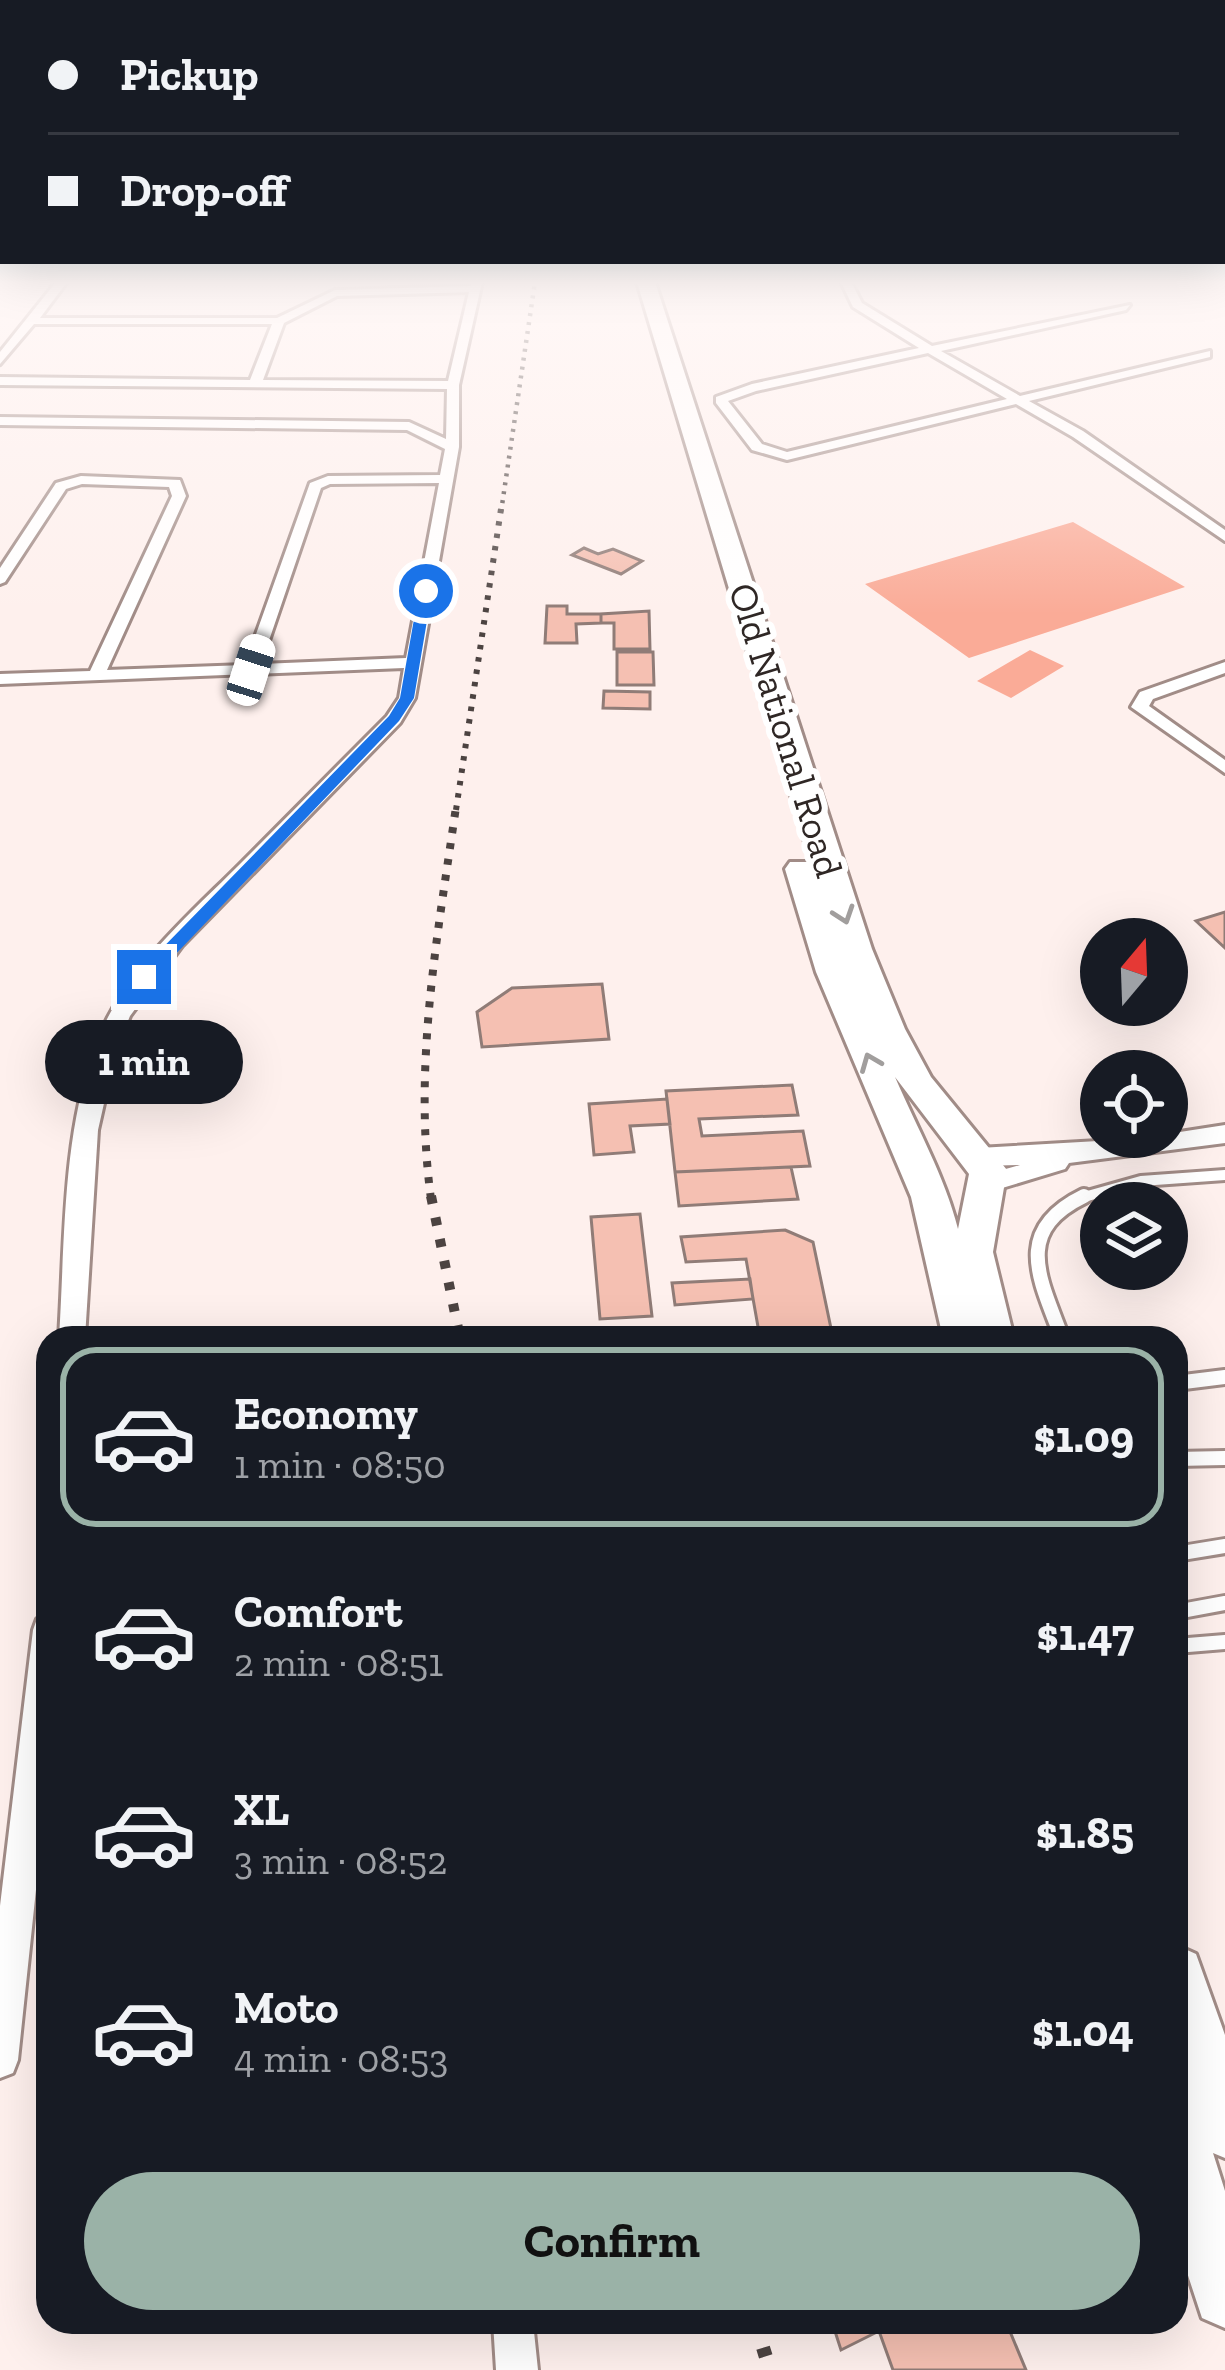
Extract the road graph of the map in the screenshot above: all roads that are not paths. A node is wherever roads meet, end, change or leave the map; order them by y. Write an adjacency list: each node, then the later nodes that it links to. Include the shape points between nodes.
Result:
1 (453, 393): 9 (street)
2 (663, 393): 22 (main road, Old National Road, one-way to 2, via 832,971)
3 (685, 393): 20 (main road, Old National Road, one-way to 20, via 855,949 918,1086)
4 (736, 393): 7 (street, via 720,400 757,447 788,456)
5 (1005, 393): 7 (street)
6 (1038, 393): 7 (street)
7 (1014, 398): 11 (street)
8 (0, 421): 9 (street, via 409,426)
9 (452, 447): 10 (street)
10 (445, 479): 13 (street); 15 (street, via 318,483)
11 (1225, 537)
12 (0, 579): 16 (street, via 61,486 175,483 178,496)
13 (414, 663): 15 (street); 23 (street, via 394,718 175,941 118,1019 82,1174)
14 (1225, 668): 18 (street, via 1140,703)
15 (251, 670): 16 (street)
16 (95, 676): 17 (street)
17 (0, 679)
18 (1225, 768)
19 (1225, 1135): 20 (street)
20 (982, 1170): 22 (main road, via 968,1200 941,1198); 25 (main road, via 973,1252)
21 (1225, 1175): 26 (lane, via 1082,1195 1051,1213 1036,1261)
22 (923, 1180): 24 (main road, Old National Road)
23 (73, 1326)
24 (961, 1326)
25 (990, 1326)
26 (1058, 1326)
27 (1225, 1377): 28 (lane)
28 (1188, 1382)
29 (1225, 1458): 30 (lane)
30 (1188, 1460)
31 (1225, 1546): 32 (lane)
32 (1188, 1552)
33 (1225, 1603): 34 (lane)
34 (1188, 1610)
35 (1225, 1642): 36 (lane)
36 (1188, 1645)
37 (36, 1738): 39 (street)
38 (1188, 2011): 40 (main road)
39 (0, 2060)
40 (1225, 2127)
41 (1188, 2173): 42 (main road)
42 (1225, 2295)
43 (515, 2334): 44 (street)
44 (517, 2370)

